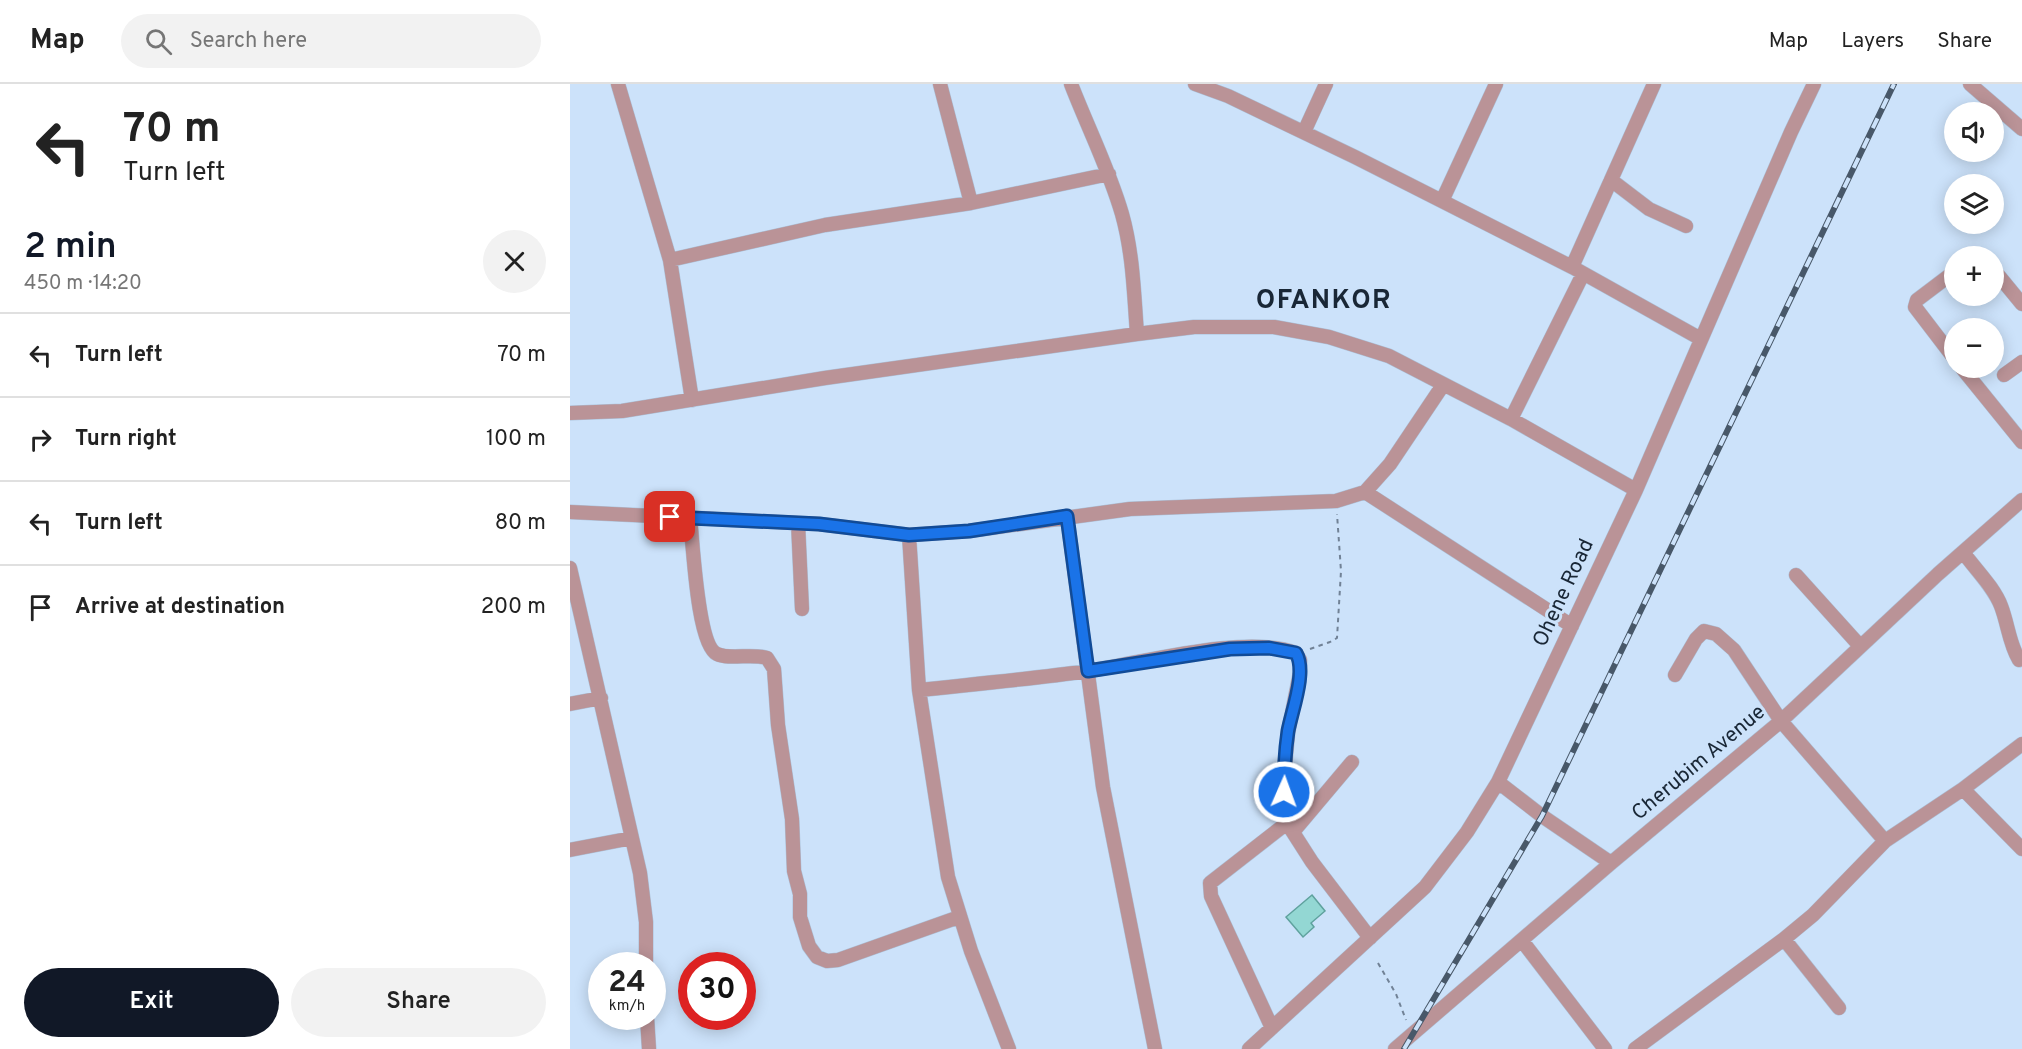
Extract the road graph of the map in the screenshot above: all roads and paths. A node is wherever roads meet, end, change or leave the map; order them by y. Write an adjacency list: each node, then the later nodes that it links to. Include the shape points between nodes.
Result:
1 (618, 84): 17 (street)
2 (940, 84): 15 (street)
3 (1071, 84): 12 (street)
4 (1195, 84): 11 (street)
5 (1326, 84): 11 (street)
6 (1496, 84): 14 (street)
7 (1654, 84): 13 (street)
8 (1814, 84): 23 (street, Ohene Road)
9 (1970, 84): 10 (street)
10 (2022, 129)
11 (1304, 132): 14 (street)
12 (1109, 174): 15 (street); 22 (street, via 1132,266)
13 (1611, 180): 16 (street, via 1649,209); 18 (street)
14 (1442, 201): 18 (street)
15 (970, 203): 17 (street, via 825,225)
16 (1686, 226)
17 (670, 260): 29 (street)
18 (1577, 271): 23 (street); 31 (street)
19 (1944, 280): 24 (street, via 1917,300 1915,307)
20 (2004, 282): 21 (street)
21 (2022, 304)
22 (1137, 334): 28 (street, via 1194,327 1274,327 1329,337 1389,356); 29 (street)
23 (1701, 339): 33 (street, Ohene Road)
24 (1944, 345)
25 (2022, 362): 26 (street)
26 (2004, 375)
27 (1970, 378): 32 (street)
28 (1443, 385): 31 (street); 34 (street, via 1390,464)
29 (692, 400): 30 (street, via 622,411)
30 (570, 413)
31 (1511, 419): 33 (street)
32 (2022, 442)
33 (1636, 490): 46 (street, Ohene Road)
34 (1365, 492): 36 (street); 46 (street)
35 (2022, 500): 42 (street, Cherubim Avenue)
36 (1336, 501): 38 (street, via 1130,508); 48 (path, via 1341,571 1336,638)
37 (570, 512): 39 (street)
38 (1067, 516): 41 (street, via 969,531); 50 (street)
39 (690, 518): 40 (street); 66 (street, via 701,622 710,648 716,654 758,655 767,658 774,669 792,819 794,871 800,917 809,946 817,957 838,960)
40 (798, 523): 41 (street); 45 (street)
41 (909, 535): 52 (street)
42 (1963, 552): 47 (street, Cherubim Avenue); 49 (street, via 1997,597)
43 (570, 568): 53 (street)
44 (1796, 574): 47 (street)
45 (802, 609)
46 (1572, 626): 58 (street, Ohene Road)
47 (1860, 646): 55 (street, Cherubim Avenue)
48 (1296, 653): 50 (street, via 1248,647 1213,650); 60 (street, via 1300,673 1284,776)
49 (2019, 660)
50 (1088, 671): 52 (street); 78 (street, via 1103,787)
51 (1675, 675): 55 (street, via 1696,639 1704,631 1716,634 1734,650)
52 (919, 690): 66 (street, via 948,877)
53 (601, 698): 54 (street); 61 (street)
54 (570, 704)
55 (1781, 721): 62 (street); 65 (street, Cherubim Avenue)
56 (2022, 744): 59 (street)
57 (1352, 762): 60 (street)
58 (1498, 782): 65 (street); 67 (street, Ohene Road, via 1467,832 1425,887)
59 (1962, 789): 62 (street); 63 (street)
60 (1290, 827): 67 (street); 73 (street, via 1209,884)
61 (632, 838): 64 (street); 70 (street, via 646,922)
62 (1886, 841): 68 (street)
63 (2022, 849)
64 (570, 850)
65 (1611, 863): 69 (street, Cherubim Avenue)
66 (959, 917): 77 (street)
67 (1370, 938): 73 (street, Ohene Road)
68 (1785, 939): 72 (street); 82 (street)
69 (1522, 942): 75 (street, Cherubim Avenue); 81 (street)
70 (646, 952)
71 (1378, 963): 75 (path)
72 (1839, 1008)
73 (1272, 1028): 79 (street, Ohene Road)
74 (648, 1030): 76 (street)
75 (1412, 1034): 80 (street, Cherubim Avenue)
76 (649, 1049)
77 (1009, 1049)
78 (1155, 1049)
79 (1249, 1049)
80 (1395, 1049)
81 (1605, 1049)
82 (1635, 1049)

